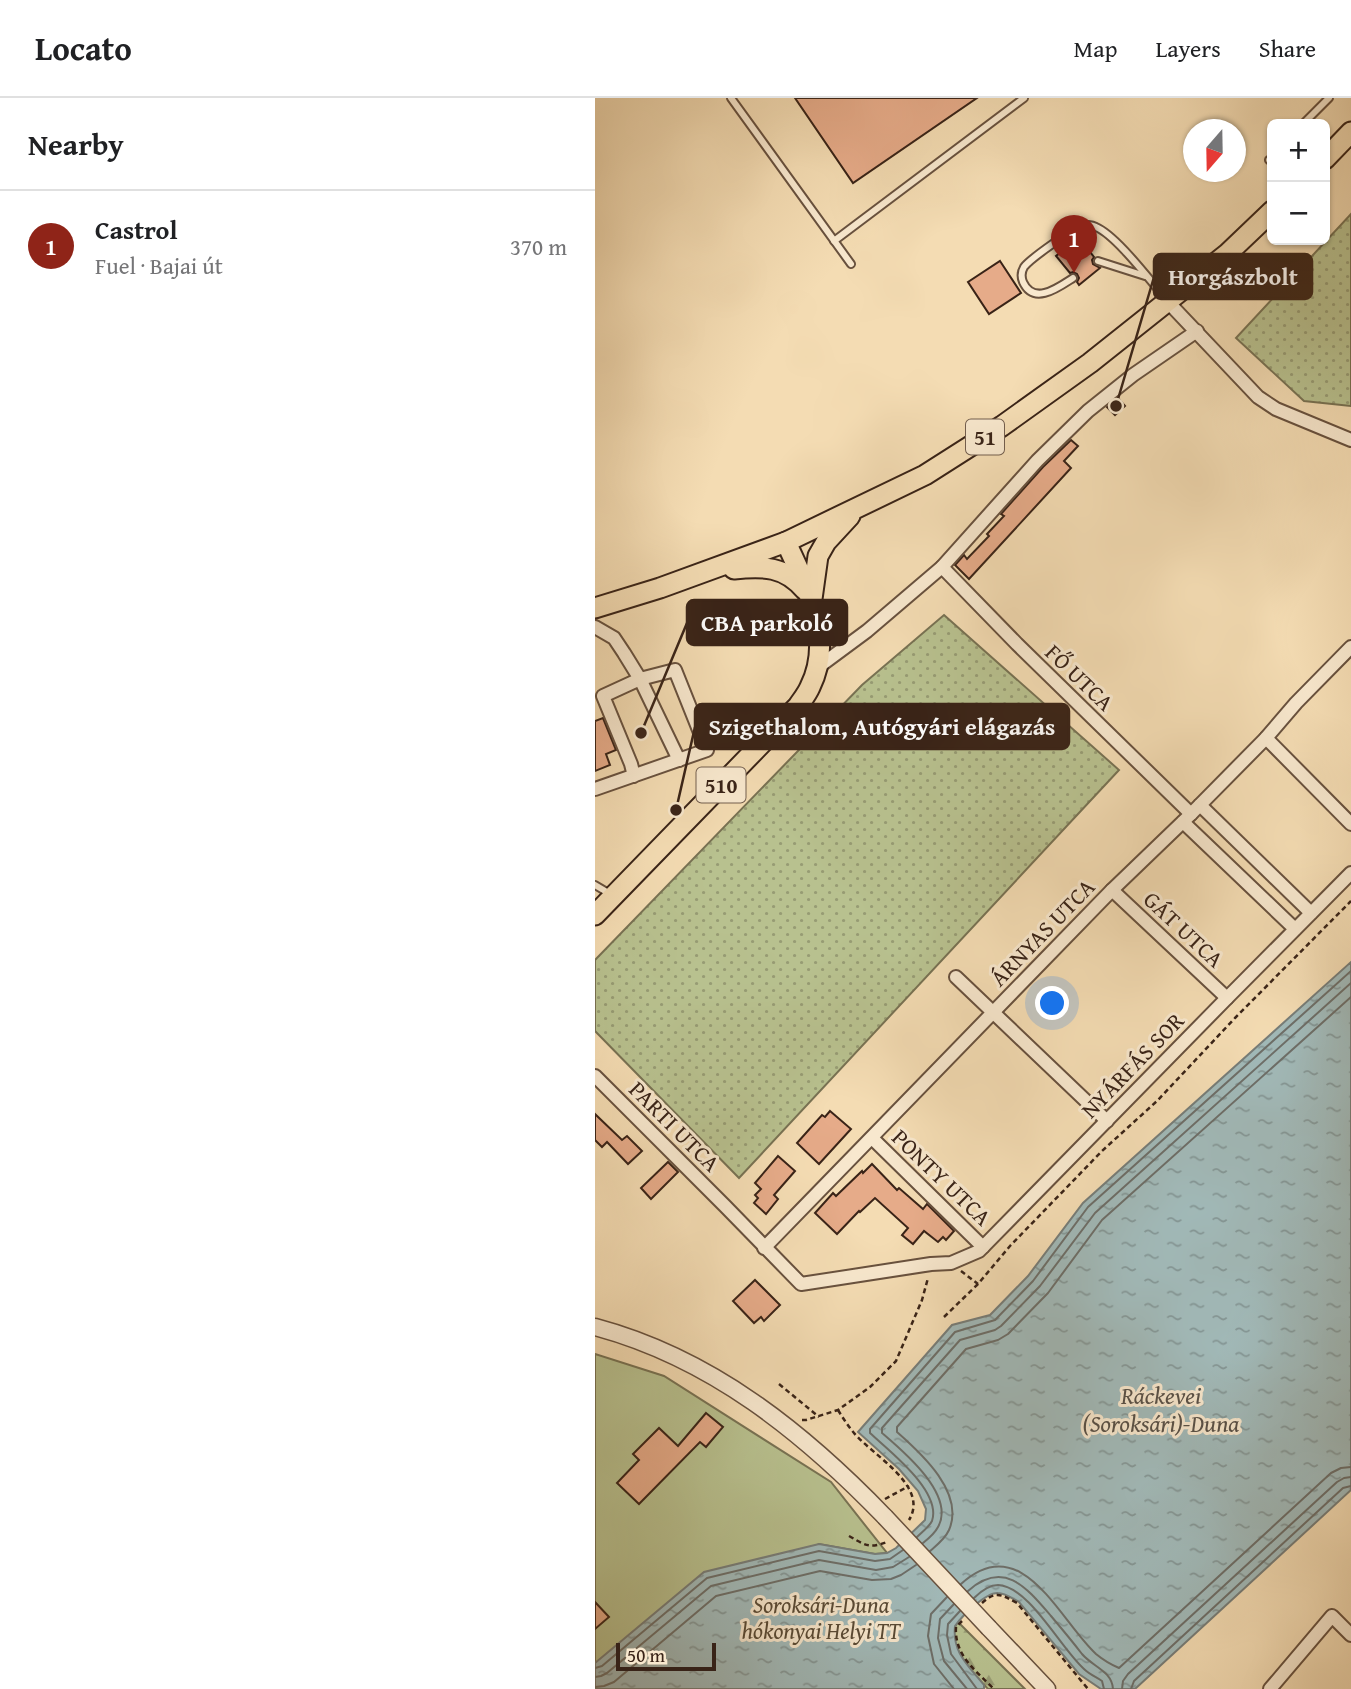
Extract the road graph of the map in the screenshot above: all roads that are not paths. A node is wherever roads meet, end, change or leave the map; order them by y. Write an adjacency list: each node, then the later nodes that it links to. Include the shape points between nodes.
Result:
1 (731, 98): 8 (lane)
2 (1024, 98): 8 (lane)
3 (1329, 98): 4 (lane)
4 (1308, 119)
5 (1351, 132): 6 (main road)
6 (1330, 154)
7 (1267, 216): 13 (main road, 51)
8 (834, 241): 10 (lane)
9 (1098, 261): 11 (lane)
10 (851, 264)
11 (1147, 276): 12 (lane, via 1108,234 1094,225 1082,225 1035,256 1023,269 1022,279 1027,289 1038,294); 13 (lane)
12 (1073, 278)
13 (1168, 302): 14 (street); 16 (main road, 51, via 1002,426 925,475)
14 (1197, 331): 15 (street, via 1258,397); 18 (street, via 1088,411)
15 (1351, 440)
16 (858, 507): 17 (main road, 51); 20 (main road, via 818,556)
17 (786, 542): 19 (main road, 51); 20 (main road, 510)
18 (942, 567): 24 (street); 30 (street, FŐ UTCA)
19 (708, 571): 20 (main road, via 754,567 781,571 795,579); 21 (main road, 51)
20 (812, 600): 24 (main road, 510, via 820,637)
21 (595, 608)
22 (595, 627): 25 (street, via 614,638)
23 (1351, 647): 26 (street, ÁRNYAS UTCA)
24 (817, 668): 35 (main road, 510, via 798,706)
25 (640, 679): 27 (street); 27 (street, via 675,670 707,750); 28 (street, via 603,696)
26 (1266, 738): 30 (street, ÁRNYAS UTCA); 31 (street)
27 (679, 760): 28 (street)
28 (634, 776): 29 (street)
29 (595, 789)
30 (1191, 814): 34 (street, ÁRNYAS UTCA); 36 (street, FŐ UTCA); 38 (street, FŐ UTCA)
31 (1351, 824)
32 (1351, 873): 36 (street, NYÁRFÁS SOR)
33 (595, 885): 35 (lane)
34 (1112, 890): 40 (street, GÁT UTCA); 41 (street, ÁRNYAS UTCA)
35 (614, 896): 37 (main road, 510)
36 (1311, 913): 38 (street, NYÁRFÁS SOR)
37 (595, 915)
38 (1295, 929): 40 (street, NYÁRFÁS SOR)
39 (956, 977): 41 (street)
40 (1227, 998): 43 (street, NYÁRFÁS SOR)
41 (994, 1013): 43 (street); 44 (street, ÁRNYAS UTCA)
42 (595, 1076): 46 (street, PARTI UTCA)
43 (1107, 1121): 45 (street, NYÁRFÁS SOR)
44 (872, 1138): 45 (street, PONTY UTCA); 46 (street, ÁRNYAS UTCA)
45 (983, 1247): 46 (street, NYÁRFÁS SOR, via 951,1263 801,1284)
46 (764, 1248)
47 (595, 1326): 49 (street, bridge, via 650,1345 723,1381 767,1410 855,1486)
48 (1351, 1635): 50 (street, via 1332,1616)
49 (1047, 1689)
50 (1270, 1689)

